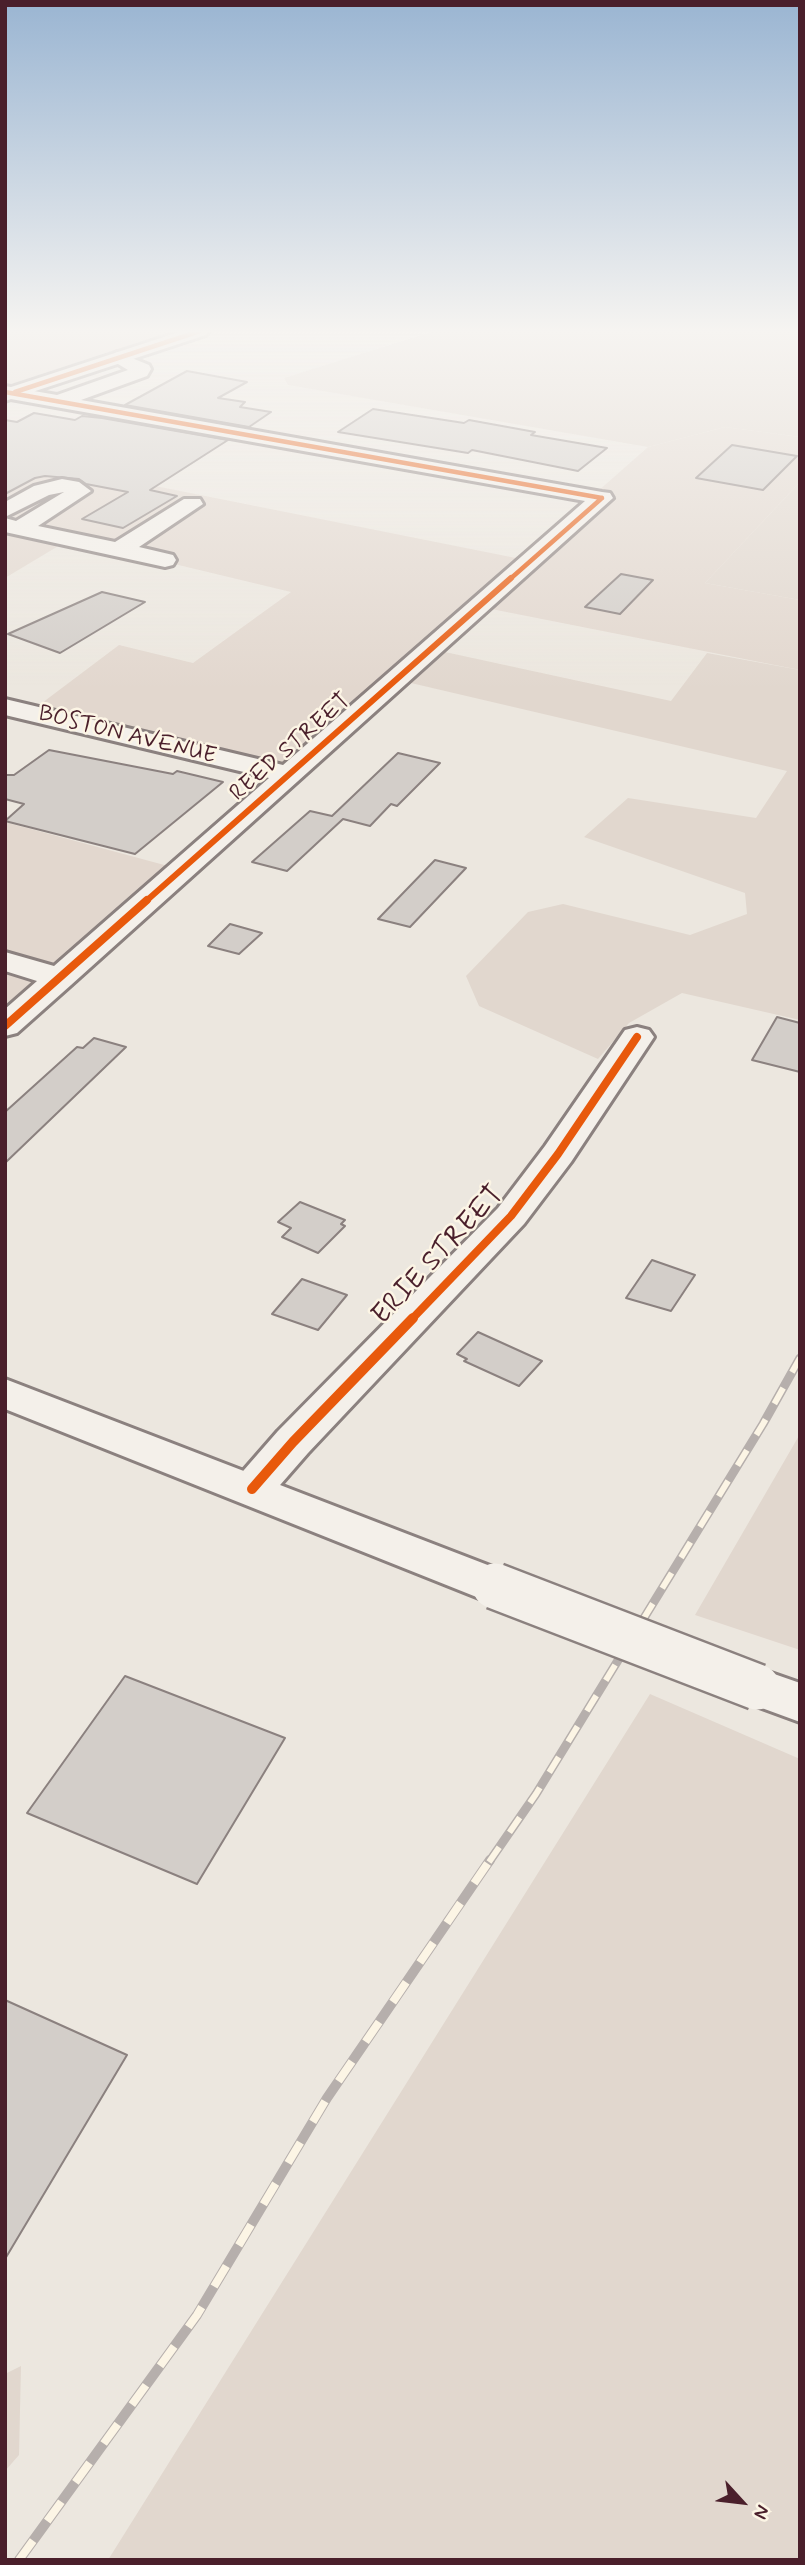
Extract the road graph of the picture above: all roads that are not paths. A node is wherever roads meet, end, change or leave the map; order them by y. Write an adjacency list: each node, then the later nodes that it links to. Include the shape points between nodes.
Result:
1 (337, 451): 7 (street, REED STREET, via 603,498)
2 (192, 504): 4 (street)
3 (10, 522): 4 (street)
4 (119, 550): 5 (street)
5 (164, 560)
6 (5, 707): 7 (street, BOSTON AVENUE)
7 (289, 775): 9 (street, REED STREET)
8 (5, 961): 9 (street)
9 (60, 978): 10 (street, REED STREET)
10 (5, 1026)
11 (637, 1037): 13 (street, ERIE STREET, via 511,1216)
12 (5, 1393): 13 (street)
13 (252, 1489): 14 (street, bridge)
14 (800, 1703)

